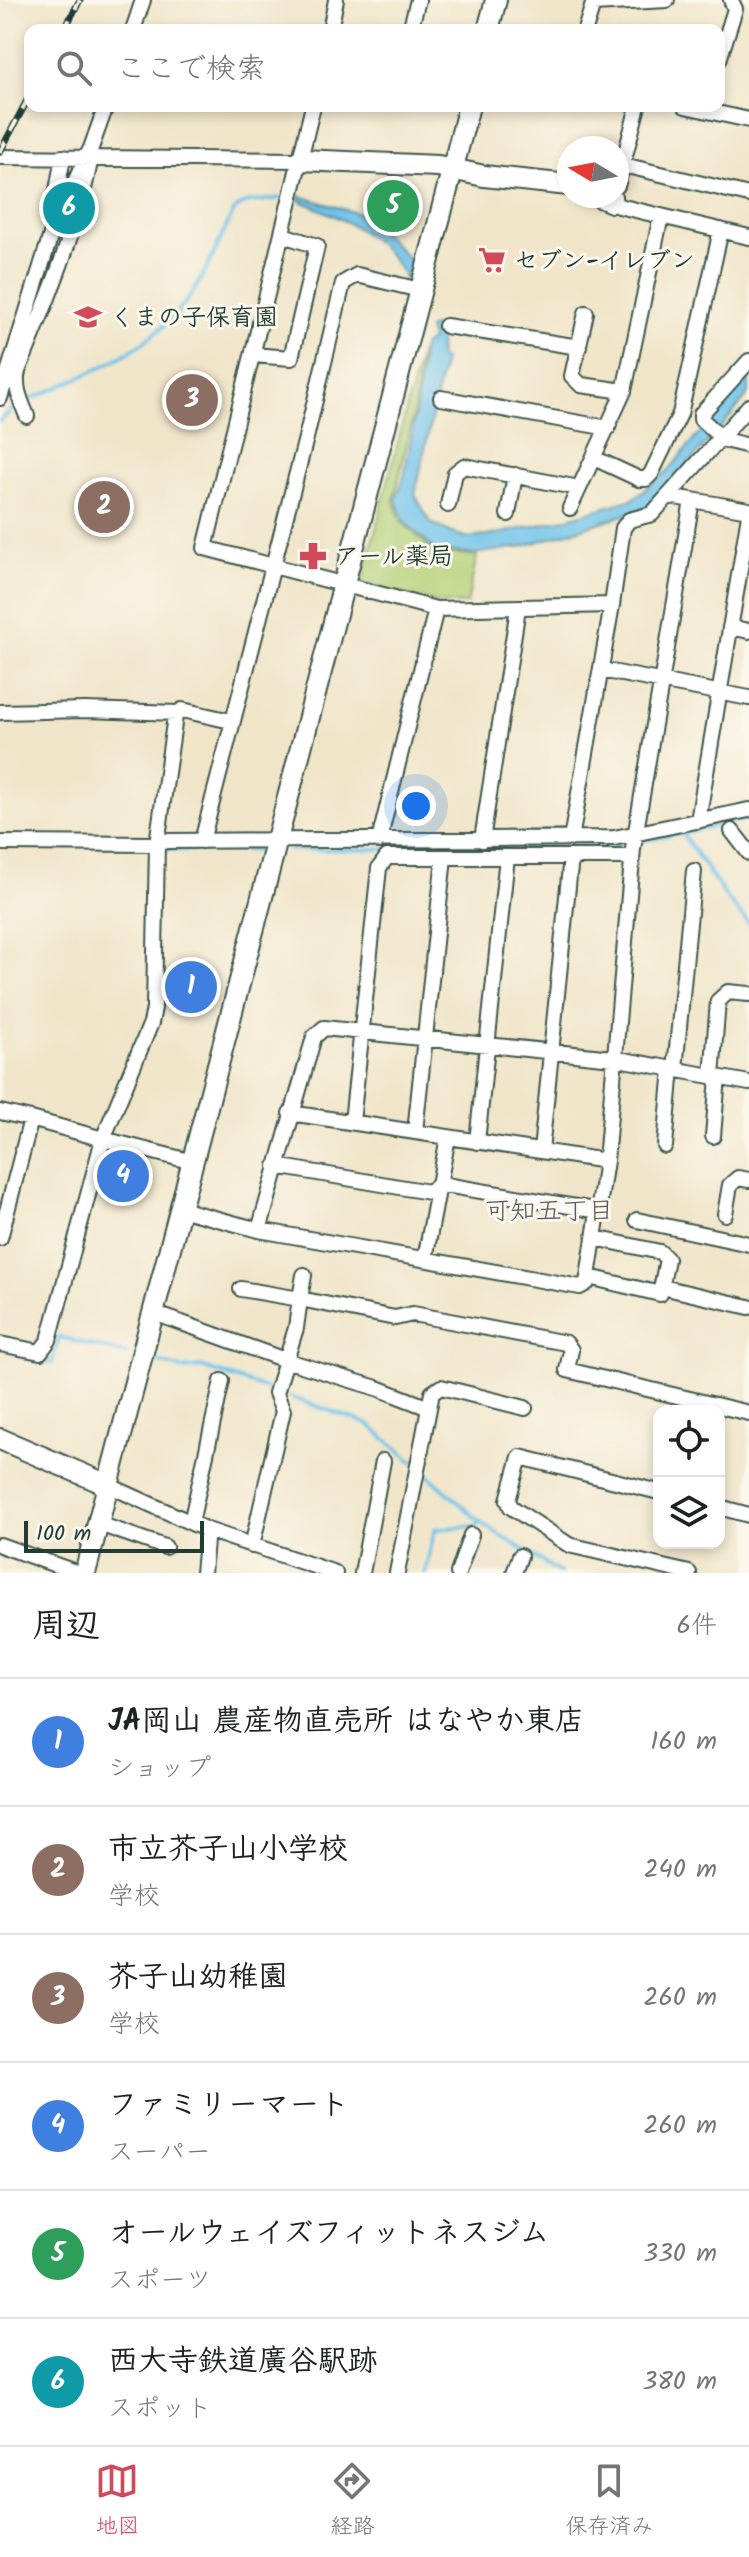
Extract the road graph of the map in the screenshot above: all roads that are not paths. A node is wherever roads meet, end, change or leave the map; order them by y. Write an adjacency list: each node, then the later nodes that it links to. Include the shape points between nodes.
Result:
1 (143, 0): 7 (street)
2 (336, 0): 8 (street)
3 (418, 0): 9 (street)
4 (496, 0): 10 (street)
5 (667, 0): 11 (street, via 593,4)
6 (731, 0): 12 (street, via 735,9)
7 (135, 24)
8 (331, 24)
9 (412, 24)
10 (490, 24)
11 (587, 24)
12 (725, 41)
13 (104, 112): 22 (street)
14 (312, 112): 23 (street)
15 (467, 112): 25 (street)
16 (636, 112): 19 (street)
17 (719, 112): 18 (street)
18 (749, 120)
19 (629, 141)
20 (0, 157): 21 (street)
21 (63, 157): 22 (street); 39 (street, via 56,196)
22 (88, 158): 23 (street); 41 (street, via 53,228); 44 (street, via 72,230 18,371)
23 (301, 160): 25 (street); 31 (street)
24 (629, 166): 27 (street)
25 (452, 169): 26 (street); 33 (street)
26 (557, 184)
27 (749, 195)
28 (629, 203): 29 (street)
29 (661, 216): 30 (street); 40 (street)
30 (721, 230): 32 (street); 45 (street)
31 (283, 235): 37 (street); 37 (street, via 317,246 291,358)
32 (749, 237)
33 (420, 290): 59 (street, via 357,275 343,283); 61 (street)
34 (586, 313): 36 (street)
35 (446, 326): 36 (street)
36 (579, 347): 40 (street, via 572,376 581,385)
37 (253, 355): 59 (street, via 205,548)
38 (749, 361): 46 (street)
39 (0, 363)
40 (624, 391): 47 (street)
41 (0, 398)
42 (441, 398): 47 (street)
43 (749, 406): 48 (street)
44 (23, 407)
45 (681, 410): 46 (street); 50 (street, via 646,479)
46 (703, 418): 48 (street)
47 (608, 428): 50 (street)
48 (719, 436): 49 (street); 53 (street)
49 (749, 446)
50 (594, 458): 52 (street)
51 (515, 475): 52 (street); 55 (street, via 464,466 455,473); 58 (street)
52 (579, 488): 56 (street)
53 (669, 496): 54 (street); 62 (street, via 652,514 625,523)
54 (692, 500): 57 (street); 68 (street)
55 (448, 505)
56 (570, 508)
57 (749, 513): 60 (street)
58 (508, 514)
59 (272, 566): 61 (street); 73 (street)
60 (745, 570): 65 (street)
61 (344, 585): 64 (street); 80 (street)
62 (612, 605): 63 (street); 67 (street)
63 (518, 608): 64 (street); 78 (street)
64 (436, 609): 81 (street)
65 (730, 627): 66 (street); 69 (street)
66 (749, 631)
67 (601, 670): 68 (street); 77 (street)
68 (660, 681): 69 (street); 83 (street)
69 (719, 692): 70 (street); 75 (street)
70 (749, 698)
71 (0, 712): 72 (street)
72 (178, 713): 73 (street); 84 (street)
73 (231, 721): 79 (street)
74 (749, 810): 75 (street)
75 (698, 821): 83 (street)
76 (732, 831): 85 (street)
77 (571, 839): 78 (street); 83 (street, via 614,838)
78 (482, 840): 81 (street)
79 (202, 841): 80 (street); 84 (street, via 167,841)
80 (276, 841): 81 (street); 111 (street)
81 (379, 841)
82 (0, 843): 84 (street)
83 (633, 846): 88 (street); 95 (street)
84 (157, 849): 106 (street, via 154,1008)
85 (749, 853)
86 (444, 857): 87 (street); 91 (street, via 387,857 379,868); 92 (street)
87 (507, 857): 88 (street); 93 (street)
88 (571, 857): 94 (street)
89 (694, 871): 96 (street)
90 (749, 994): 97 (street, via 728,992 718,1001)
91 (362, 1032): 92 (street); 100 (street, via 324,1028 314,1037); 102 (street)
92 (425, 1039): 93 (street); 103 (street)
93 (488, 1046): 94 (street); 107 (street)
94 (550, 1052): 95 (street); 109 (street)
95 (613, 1058): 96 (street); 110 (street)
96 (673, 1069): 97 (street); 108 (street)
97 (715, 1076): 98 (street); 104 (street)
98 (749, 1083)
99 (0, 1112): 101 (street)
100 (290, 1113): 102 (street); 112 (street)
101 (31, 1119): 106 (street); 120 (street)
102 (352, 1122): 103 (street)
103 (415, 1132): 105 (street)
104 (713, 1136)
105 (448, 1137): 107 (street); 114 (street)
106 (103, 1139): 111 (street); 131 (street, via 49,1340 40,1352)
107 (477, 1142): 109 (street)
108 (665, 1146)
109 (541, 1151): 110 (street)
110 (606, 1161): 116 (street)
111 (193, 1162): 115 (street)
112 (276, 1166): 114 (street, via 429,1192); 119 (street)
113 (749, 1180): 117 (street, via 738,1178 730,1185)
114 (439, 1184): 116 (street); 123 (street)
115 (180, 1209): 119 (street); 130 (street)
116 (600, 1211): 121 (street)
117 (725, 1214)
118 (637, 1220): 122 (street)
119 (259, 1230): 123 (street)
120 (0, 1238)
121 (595, 1238): 125 (street); 126 (street, via 660,1252 667,1259)
122 (749, 1244)
123 (425, 1259): 125 (street, via 580,1287)
124 (304, 1275): 128 (street)
125 (589, 1277): 126 (street, via 660,1294)
126 (662, 1287): 129 (street)
127 (241, 1289): 128 (street)
128 (300, 1299): 132 (street); 136 (street, via 566,1343 571,1350 567,1370)
129 (749, 1307)
130 (154, 1313): 132 (street); 139 (street)
131 (0, 1344)
132 (285, 1360): 134 (street); 148 (street, via 276,1393 283,1411)
133 (222, 1381): 143 (street)
134 (429, 1408): 135 (street, via 432,1393 441,1387); 156 (street)
135 (525, 1408)
136 (749, 1413)
137 (0, 1439): 139 (street)
138 (383, 1461): 155 (street)
139 (110, 1486): 143 (street); 144 (street)
140 (653, 1490): 159 (street, via 520,1457 508,1500 569,1545)
141 (725, 1509): 142 (street)
142 (749, 1515)
143 (191, 1523): 145 (street)
144 (99, 1524): 149 (street); 152 (street)
145 (207, 1530): 148 (street); 153 (street)
146 (471, 1535): 157 (street)
147 (0, 1545): 151 (street)
148 (252, 1546): 154 (street)
149 (165, 1547)
150 (520, 1556): 158 (street)
151 (78, 1573)
152 (85, 1573)
153 (203, 1573)
154 (335, 1573)
155 (362, 1573)
156 (397, 1573)
157 (458, 1573)
158 (514, 1573)
159 (689, 1573)

